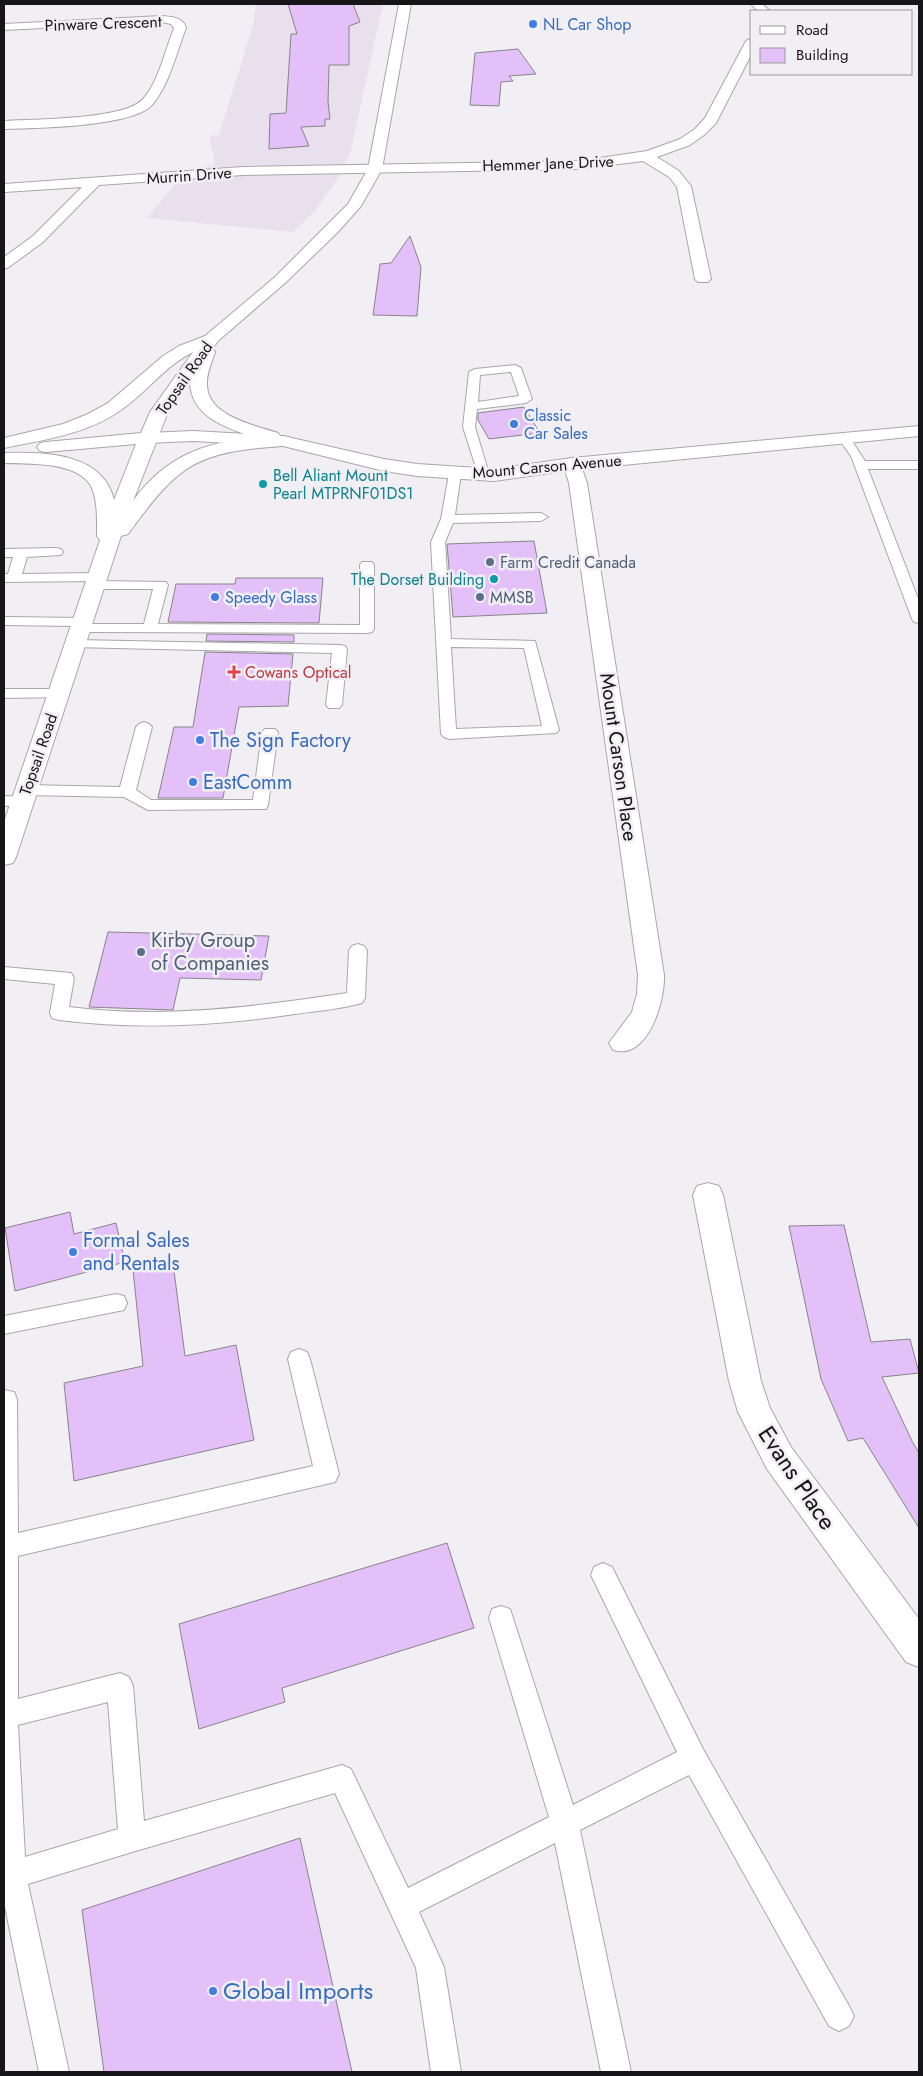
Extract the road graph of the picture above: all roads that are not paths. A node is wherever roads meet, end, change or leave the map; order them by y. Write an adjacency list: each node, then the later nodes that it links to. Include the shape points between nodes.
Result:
1 (406, 4): 6 (main road, Topsail Road)
2 (4, 27): 4 (main road, Pinware Crescent, via 162,19 174,21 180,28 151,97 141,108 108,117)
3 (750, 46): 5 (main road, Hemmer Jane Drive, via 707,126 678,145)
4 (4, 125)
5 (645, 156): 6 (main road, Hemmer Jane Drive, via 579,165); 10 (main road, via 674,174 684,186)
6 (375, 169): 7 (main road, Murrin Drive, via 243,171); 11 (main road, Topsail Road, via 354,206 332,230)
7 (94, 183): 8 (main road, Murrin Drive); 9 (main road, via 38,239)
8 (4, 188)
9 (4, 264)
10 (703, 279)
11 (212, 338): 14 (main road, Topsail Road, via 166,400); 16 (main road, via 198,383 206,409); 17 (main road, via 164,362 129,396 89,421)
12 (471, 406): 12 (lane, via 475,372 514,368 526,399); 24 (lane, via 469,427)
13 (919, 431): 15 (main road, Mount Carson Avenue)
14 (147, 438): 16 (main road, Mount Carson Avenue, via 193,436); 18 (main road, Mount Carson Avenue); 27 (main road, Topsail Road)
15 (844, 438): 20 (main road, Mount Carson Avenue); 21 (lane)
16 (283, 442): 23 (main road, Mount Carson Avenue, via 384,465); 27 (main road, via 216,448 185,460 160,480)
17 (4, 443)
18 (4, 451)
19 (4, 458): 27 (main road, via 51,460 92,474 103,492)
20 (572, 464): 24 (main road, Mount Carson Avenue); 49 (main road, Mount Carson Place, via 578,483 651,975 652,988 643,1018)
21 (860, 465): 22 (lane); 34 (lane)
22 (919, 465)
23 (455, 474): 24 (main road, Mount Carson Avenue); 26 (lane)
24 (483, 474)
25 (541, 517): 26 (lane)
26 (448, 519): 38 (lane, via 438,542)
27 (108, 546): 33 (main road, Topsail Road)
28 (4, 552): 30 (lane)
29 (56, 552): 30 (lane)
30 (21, 553): 32 (lane)
31 (367, 565): 36 (lane, via 367,629)
32 (9, 578): 33 (lane)
33 (97, 581): 36 (lane, via 161,585); 37 (main road, Topsail Road)
34 (919, 619)
35 (4, 621): 37 (lane)
36 (150, 628): 37 (lane)
37 (80, 632): 40 (main road, Topsail Road); 41 (lane, via 340,649)
38 (443, 643): 38 (lane, via 449,734 551,730 530,644)
39 (4, 694): 40 (lane)
40 (60, 694): 45 (main road, Topsail Road)
41 (334, 705)
42 (144, 727): 44 (lane)
43 (270, 732): 44 (lane, via 260,805 148,805)
44 (127, 792): 45 (lane)
45 (17, 797): 46 (main road, Topsail Road)
46 (4, 857)
47 (358, 950): 48 (lane, via 356,998 279,1011 184,1021 86,1018 59,1013 65,978)
48 (4, 974)
49 (623, 1043)
50 (708, 1195): 58 (main road, Evans Place, via 745,1381 762,1428 779,1458)
51 (116, 1303): 52 (lane)
52 (4, 1325)
53 (299, 1359): 55 (lane, via 327,1474)
54 (6, 1399): 55 (lane)
55 (5, 1547): 59 (lane)
56 (603, 1575): 60 (lane)
57 (501, 1618): 61 (lane)
58 (919, 1649)
59 (5, 1715): 62 (lane, via 120,1686); 63 (lane)
60 (694, 1758): 61 (lane); 65 (lane)
61 (565, 1823): 64 (lane); 68 (lane)
62 (132, 1838): 63 (lane); 64 (lane, via 342,1778)
63 (8, 1876): 66 (lane)
64 (401, 1906): 67 (lane, via 430,1967)
65 (839, 2016)
66 (54, 2072)
67 (446, 2072)
68 (616, 2072)

